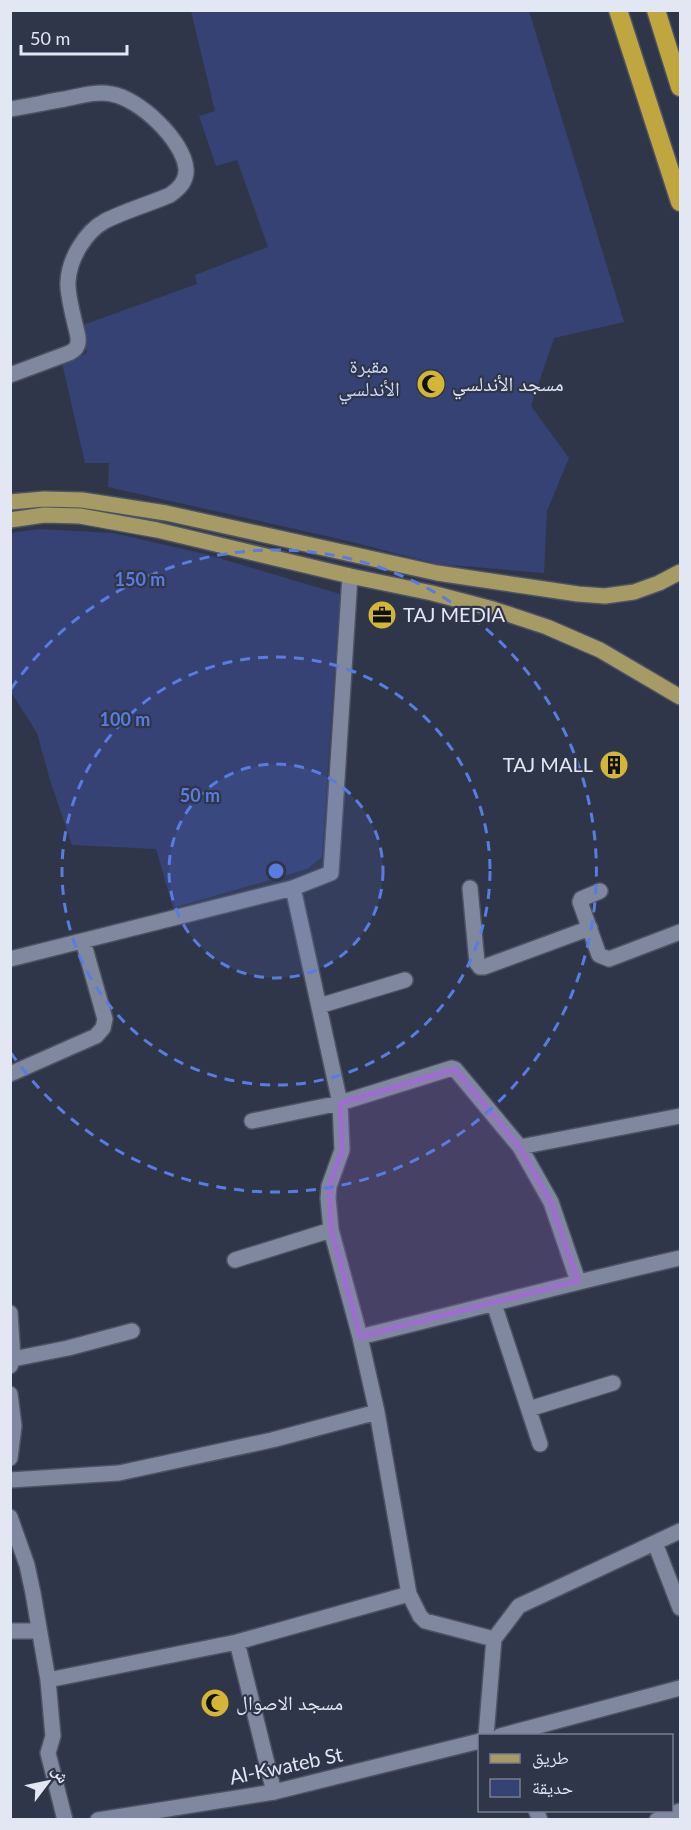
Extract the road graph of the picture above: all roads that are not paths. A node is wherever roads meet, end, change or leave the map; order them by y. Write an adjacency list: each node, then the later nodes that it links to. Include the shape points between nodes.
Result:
1 (618, 10): 5 (highway)
2 (656, 10): 3 (highway)
3 (681, 87)
4 (10, 109): 6 (street, via 98,93 119,95 161,126 176,146 186,171 178,190 105,222 79,249 67,284 78,337 75,349)
5 (681, 202)
6 (10, 375)
7 (10, 502): 8 (main road, via 82,500)
8 (165, 513): 10 (main road); 11 (main road, via 436,573 578,594 634,592)
9 (10, 520): 10 (main road, via 44,515 80,516)
10 (157, 530): 12 (main road)
11 (681, 572)
12 (350, 576): 13 (main road, via 432,593 548,627 600,650); 14 (street, via 333,869 328,875)
13 (681, 697)
14 (293, 888): 19 (street); 22 (street)
15 (470, 888): 17 (street, via 480,967)
16 (600, 891): 17 (street, via 580,902)
17 (590, 928): 18 (street, via 599,955 609,959)
18 (681, 932)
19 (83, 941): 20 (street); 23 (street, via 105,1018 103,1028 96,1036)
20 (10, 959)
21 (405, 980): 22 (street)
22 (319, 1006): 24 (street)
23 (10, 1074)
24 (340, 1103): 26 (street); 27 (street, via 452,1068); 28 (street, via 342,1150 329,1186)
25 (681, 1116): 27 (street)
26 (252, 1121)
27 (519, 1147): 31 (street, via 551,1202)
28 (331, 1230): 30 (street); 35 (street)
29 (681, 1258): 31 (street)
30 (235, 1260)
31 (578, 1281): 32 (street)
32 (494, 1304): 35 (street); 39 (street)
33 (10, 1313): 36 (street)
34 (132, 1331): 36 (street)
35 (360, 1337): 40 (street)
36 (12, 1363)
37 (613, 1383): 39 (street)
38 (10, 1394): 42 (street, via 14,1426)
39 (529, 1409): 41 (street)
40 (377, 1412): 43 (street, via 273,1440 119,1473); 47 (street)
41 (540, 1444)
42 (10, 1458)
43 (10, 1480)
44 (10, 1517): 50 (street, via 27,1565)
45 (681, 1531): 46 (street)
46 (655, 1543): 48 (street); 51 (street, via 523,1603)
47 (410, 1594): 51 (street, via 425,1621); 52 (street)
48 (681, 1608)
49 (10, 1631): 50 (street)
50 (39, 1631): 53 (street)
51 (494, 1639): 55 (street)
52 (237, 1642): 53 (street); 58 (street)
53 (48, 1680): 60 (street, via 53,1736 48,1753)
54 (681, 1688): 56 (street)
55 (486, 1734)
56 (508, 1734)
57 (478, 1741): 58 (street, Al-Kwateb St)
58 (274, 1792): 61 (street, Al-Kwateb St)
59 (681, 1811): 62 (street)
60 (64, 1820)
61 (99, 1820)
62 (657, 1820)

